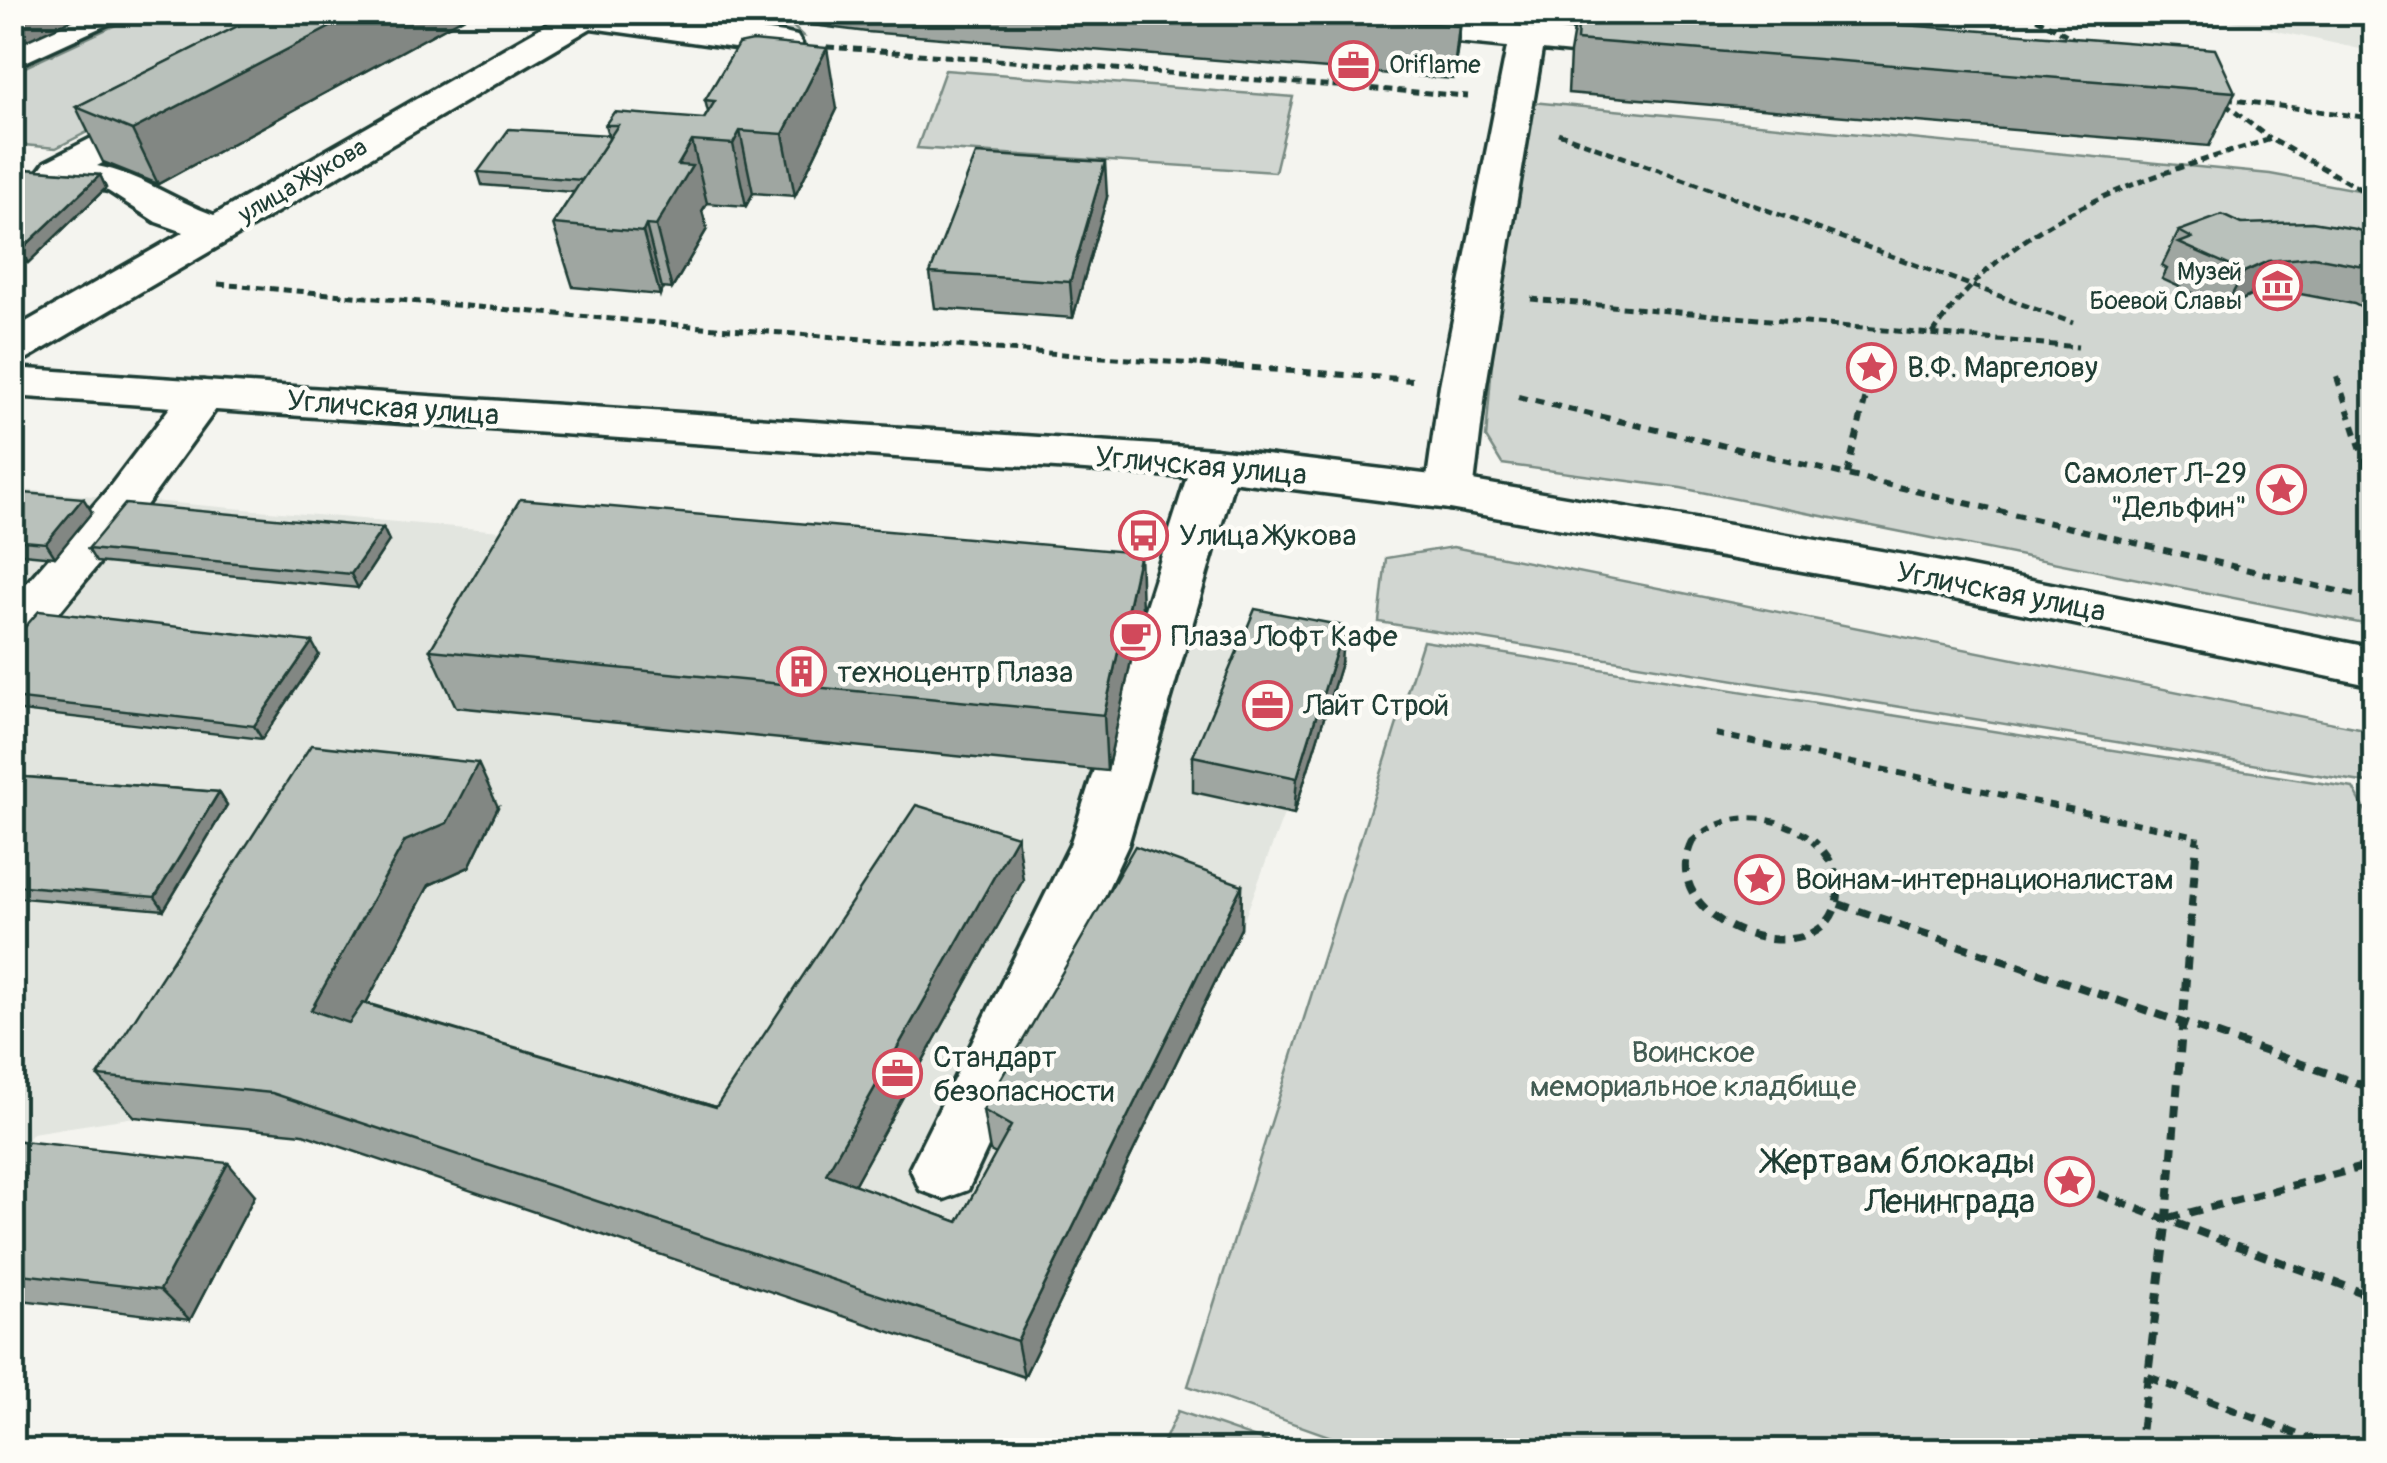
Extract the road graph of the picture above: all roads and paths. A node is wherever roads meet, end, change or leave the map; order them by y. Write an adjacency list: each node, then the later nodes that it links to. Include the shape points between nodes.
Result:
1 (107, 12): 9 (main road)
2 (1257, 12): 5 (main road)
3 (2024, 12): 6 (path)
4 (589, 15): 7 (main road); 15 (main road, улица Жукова)
5 (1527, 38): 8 (main road); 11 (main road)
6 (2076, 40)
7 (784, 44): 11 (path)
8 (1622, 47)
9 (12, 57)
10 (193, 100): 15 (main road, via 44,168 120,182)
11 (1516, 100): 17 (path, via 1546,127 1589,146); 18 (main road)
12 (2373, 118): 13 (path, via 2218,98)
13 (2272, 140): 14 (path); 17 (path, via 2144,179 2031,234)
14 (2374, 197)
15 (217, 230): 16 (main road, улица Жукова)
16 (137, 277): 22 (main road, улица Жукова); 26 (path)
17 (1968, 284): 19 (path); 20 (path)
18 (1480, 294): 20 (path); 26 (main road)
19 (2073, 323)
20 (1932, 334): 21 (path)
21 (2078, 347)
22 (12, 349)
23 (1871, 376): 29 (path)
24 (2337, 378): 30 (path)
25 (12, 382): 27 (main road, Угличская улица)
26 (1463, 385): 29 (path); 31 (main road)
27 (204, 395): 28 (main road, Угличская улица); 33 (main road)
28 (1215, 464): 31 (main road, Угличская улица); 40 (main road, via 1099,845)
29 (1848, 474): 32 (path)
30 (2374, 489)
31 (1449, 493): 34 (main road, Угличская улица, via 1910,573)
32 (2363, 597)
33 (12, 635)
34 (2374, 667)
35 (1715, 734): 37 (path, via 2198,836)
36 (1839, 904): 36 (path, via 1825,924 1800,938 1752,936 1707,913 1683,875 1683,856 1706,826 1739,817 1776,820 1820,847 1834,865); 37 (path)
37 (2185, 1024): 38 (path); 42 (path)
38 (2374, 1089)
39 (2374, 1164): 42 (path)
40 (944, 1168)
41 (2098, 1194): 42 (path)
42 (2167, 1218): 43 (path); 44 (path)
43 (2374, 1297)
44 (2148, 1377): 45 (path); 46 (path)
45 (2139, 1450)
46 (2340, 1450)

